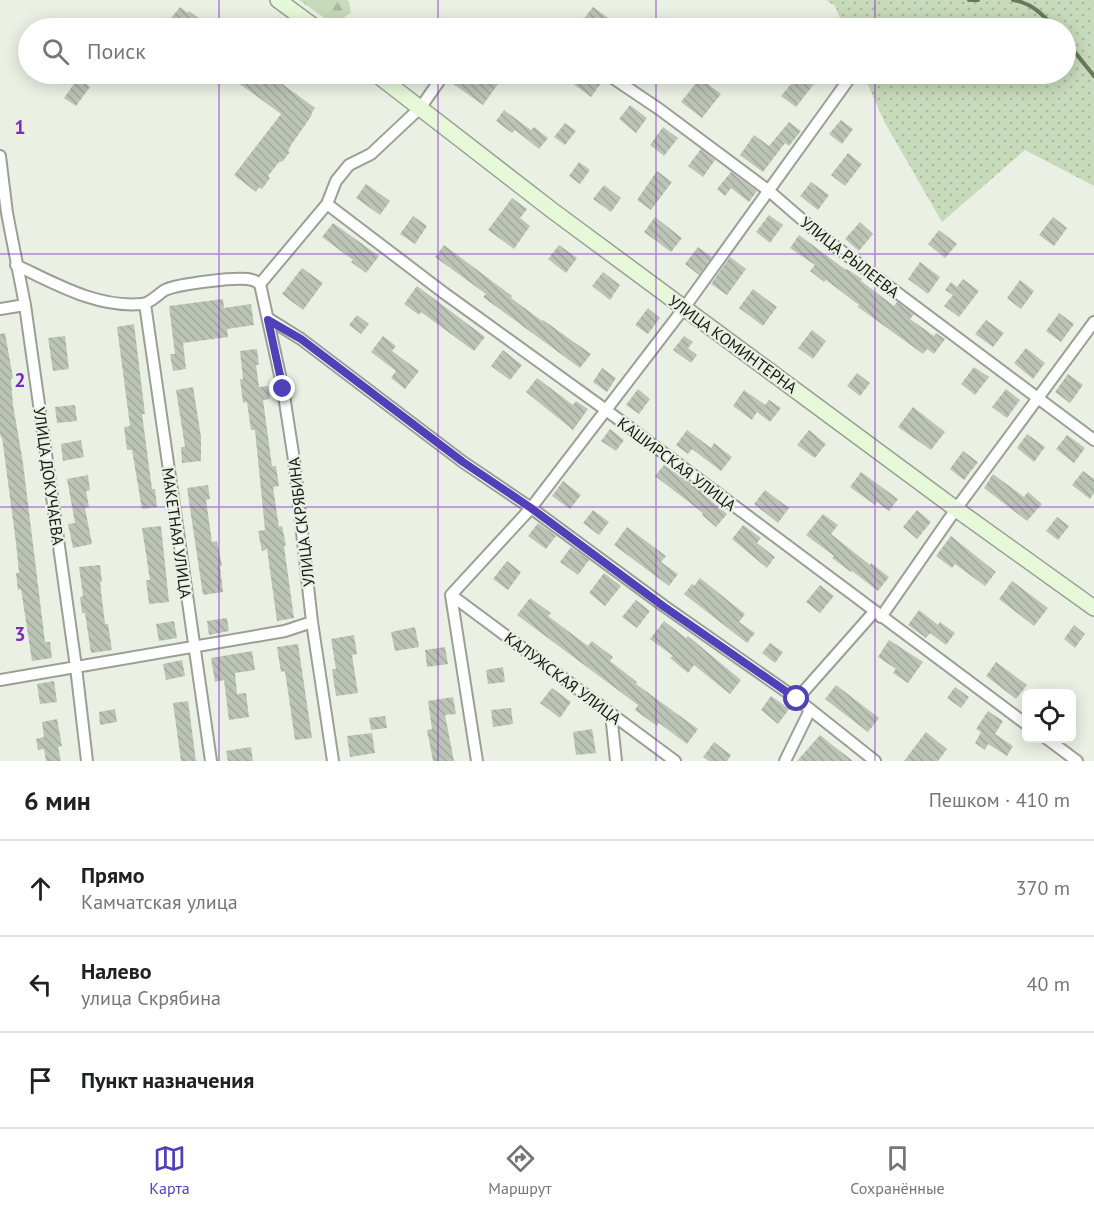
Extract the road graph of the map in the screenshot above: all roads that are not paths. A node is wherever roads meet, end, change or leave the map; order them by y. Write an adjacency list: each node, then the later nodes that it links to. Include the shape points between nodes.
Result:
1 (278, 0): 2 (street)
2 (302, 18)
3 (390, 84): 7 (street, УЛИЦА КОМИНТЕРНА)
4 (437, 84): 7 (street)
5 (622, 84): 9 (street, УЛИЦА РЫЛЕЕВА)
6 (845, 84): 9 (street)
7 (421, 107): 10 (street, via 371,154 349,165 336,181); 15 (street, УЛИЦА КОМИНТЕРНА)
8 (0, 156): 11 (street, УЛИЦА ДОКУЧАЕВА)
9 (769, 191): 15 (street); 19 (street, УЛИЦА РЫЛЕЕВА, via 820,235)
10 (327, 204): 12 (street); 20 (street, КАШИРСКАЯ УЛИЦА)
11 (16, 265): 13 (street, via 99,300); 14 (street, УЛИЦА ДОКУЧАЕВА)
12 (260, 284): 13 (street, via 243,279 194,283 167,289); 17 (street, УЛИЦА СКРЯБИНА)
13 (145, 304): 28 (street, МАКЕТНАЯ УЛИЦА)
14 (25, 305): 16 (street); 29 (street, УЛИЦА ДОКУЧАЕВА)
15 (684, 308): 20 (street); 23 (street, УЛИЦА КОМИНТЕРНА)
16 (0, 309)
17 (268, 320): 22 (street, via 301,339 463,462); 27 (street, УЛИЦА СКРЯБИНА, via 294,460)
18 (1094, 322): 19 (street)
19 (1037, 398): 21 (street, УЛИЦА РЫЛЕЕВА); 23 (street)
20 (606, 410): 22 (street); 26 (street, КАШИРСКАЯ УЛИЦА)
21 (1094, 440)
22 (531, 508): 24 (street); 31 (street)
23 (956, 509): 25 (street, УЛИЦА КОМИНТЕРНА); 26 (street)
24 (451, 595): 33 (street, КАЛУЖСКАЯ УЛИЦА); 39 (street)
25 (1094, 608)
26 (877, 614): 31 (street); 34 (street, КАШИРСКАЯ УЛИЦА)
27 (312, 622): 28 (street, via 285,631); 38 (street, УЛИЦА СКРЯБИНА)
28 (193, 646): 29 (street); 37 (street, МАКЕТНАЯ УЛИЦА)
29 (76, 667): 30 (street); 36 (street, УЛИЦА ДОКУЧАЕВА)
30 (0, 680)
31 (797, 699): 32 (street)
32 (810, 710): 42 (street); 43 (street)
33 (611, 714): 40 (street); 41 (street, КАЛУЖСКАЯ УЛИЦА)
34 (1022, 721)
35 (1053, 743): 44 (street)
36 (87, 761)
37 (211, 761)
38 (333, 761)
39 (477, 761)
40 (616, 761)
41 (675, 761)
42 (785, 761)
43 (875, 761)
44 (1077, 761)

